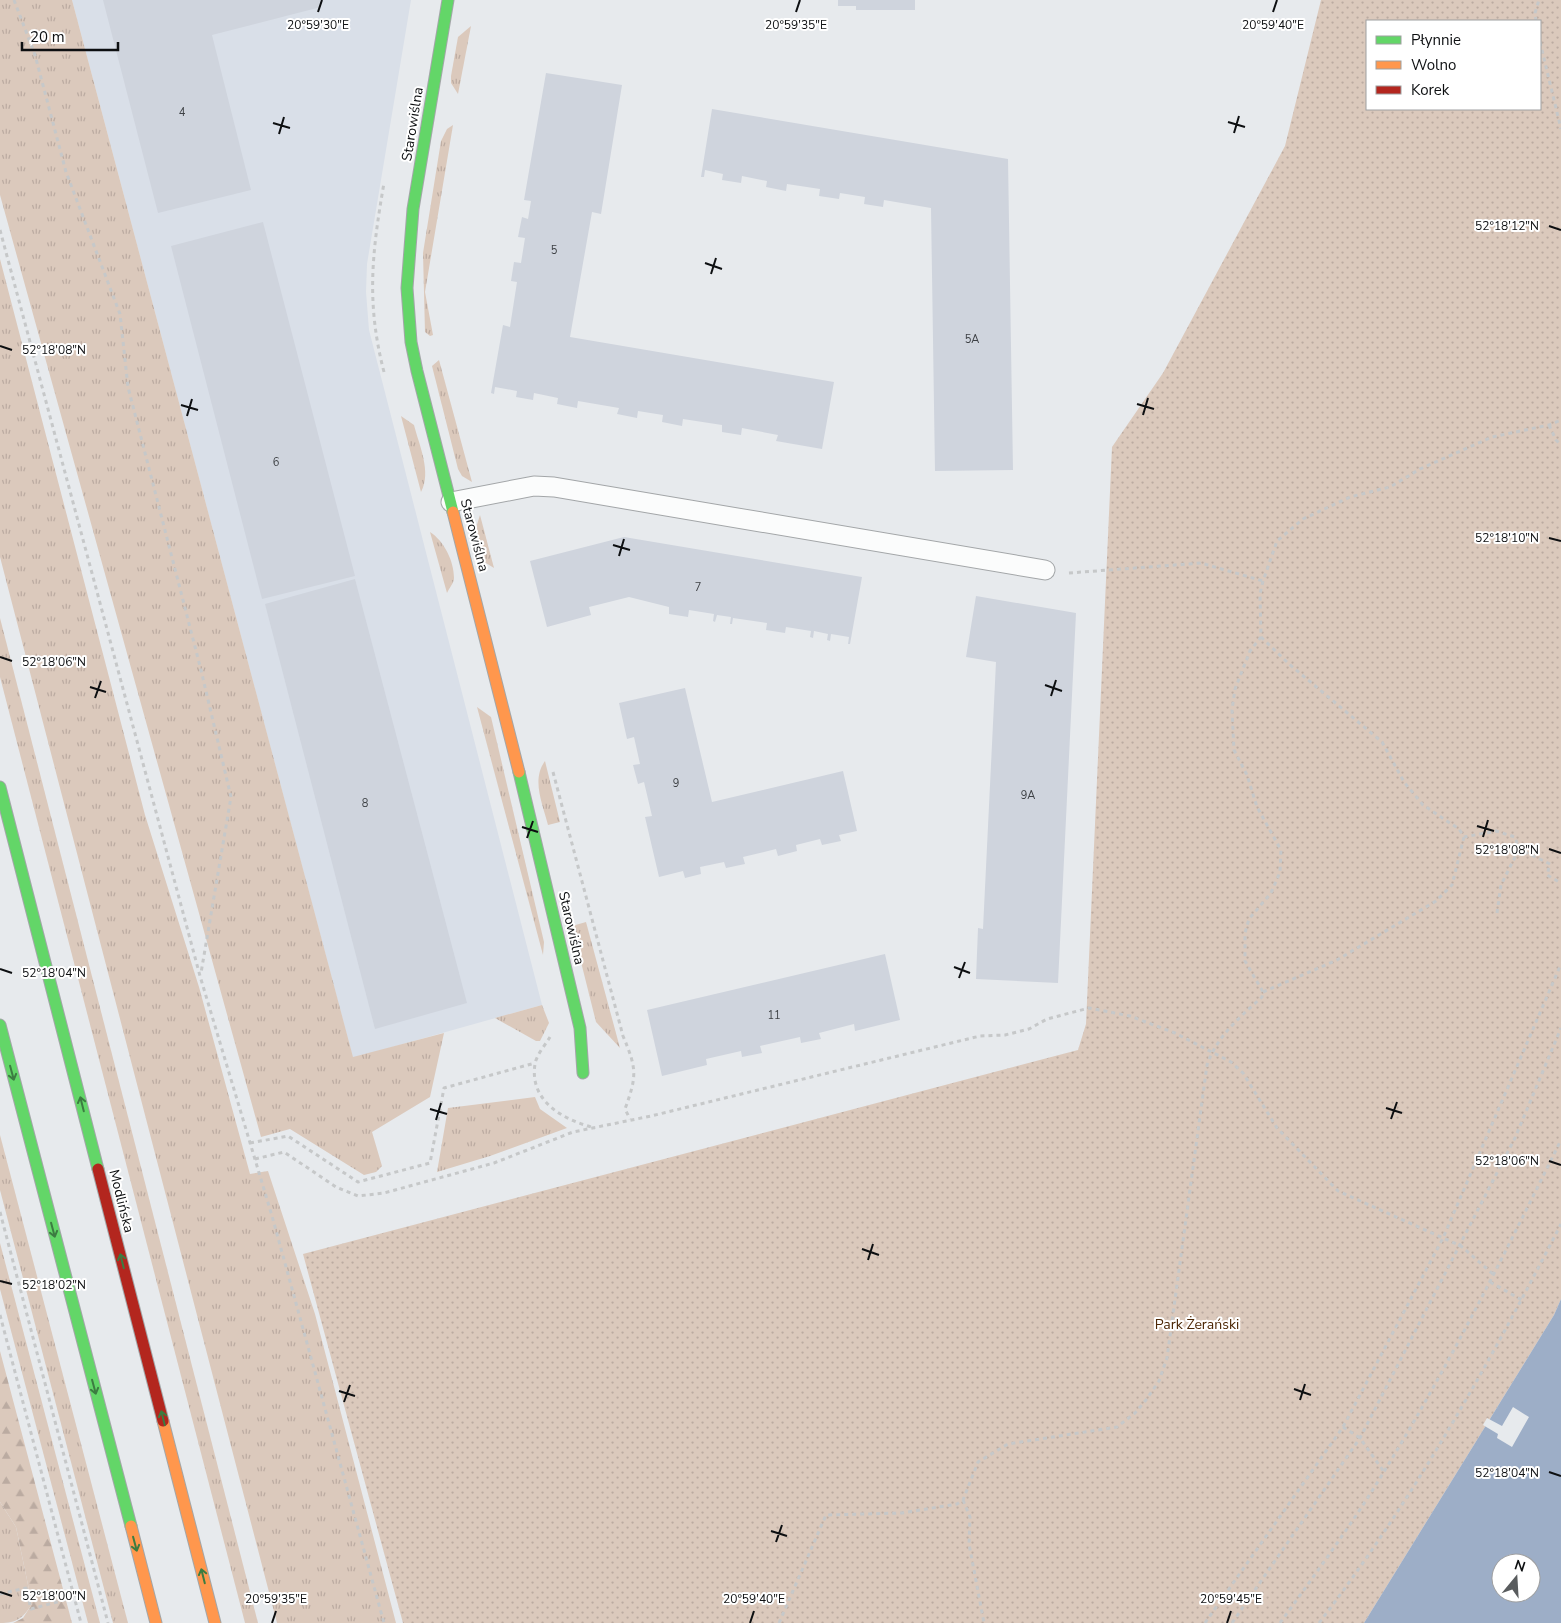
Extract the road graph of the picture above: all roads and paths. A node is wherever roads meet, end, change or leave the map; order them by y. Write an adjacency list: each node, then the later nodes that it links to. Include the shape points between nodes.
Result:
1 (14, 0): 22 (path, via 35,54 66,172 120,314 128,388 231,797)
2 (448, 0): 11 (main road, Starowiślna, via 409,237 405,284 410,345)
3 (1539, 0): 4 (path)
4 (1536, 20)
5 (1541, 46): 6 (path)
6 (1561, 129)
7 (0, 230): 22 (path)
8 (1561, 420): 9 (path)
9 (1549, 425): 10 (path); 13 (path, via 1492,437 1420,469 1390,487 1350,497 1303,519 1277,541)
10 (1561, 445)
11 (451, 502): 12 (lane, via 534,486 554,487); 28 (main road, Starowiślna, via 578,1018)
12 (1044, 570): 13 (path, via 1076,573 1201,563)
13 (1263, 581): 14 (path, via 1259,616)
14 (1261, 637): 17 (path, via 1382,742 1404,782 1423,805 1459,829); 23 (path, via 1250,651 1235,689 1232,710 1234,750 1247,775 1257,807 1281,850 1280,872 1272,892 1249,919 1245,933 1245,961)
15 (551, 763): 29 (path, via 623,1036 633,1059 635,1082 625,1109)
16 (0, 787): 52 (main road, Modlińska, one-way to 16)
17 (1464, 837): 18 (path, via 1496,831 1516,837); 23 (path, via 1452,885 1436,901 1337,960)
18 (1519, 849): 19 (path, via 1550,864 1547,875); 20 (path, via 1501,885)
19 (1561, 883)
20 (1497, 913)
21 (1561, 964): 35 (path)
22 (200, 976): 31 (path)
23 (1263, 992): 26 (path, via 1262,997 1226,1030)
24 (0, 1026): 51 (main road, one-way to 51)
25 (1561, 1028): 36 (path, via 1514,1138)
26 (1212, 1051): 29 (path, via 1130,1016 1089,1008 1068,1012 1029,1029 1005,1035 980,1036); 35 (path, via 1243,1073 1277,1128 1338,1191); 46 (path, via 1207,1065 1167,1358 1158,1381 1136,1413 1117,1427 1008,1444 978,1462)
27 (535, 1063): 31 (path, via 444,1088 430,1163 358,1182 288,1136)
28 (583, 1072)
29 (630, 1119): 32 (path, via 573,1132 494,1163 384,1193 358,1196 336,1187 284,1152)
30 (1561, 1140): 37 (path)
31 (250, 1143): 32 (path)
32 (255, 1159): 53 (path)
33 (0, 1212): 50 (path)
34 (1561, 1224): 39 (path)
35 (1443, 1238): 36 (path); 43 (path)
36 (1461, 1246): 37 (path); 44 (path)
37 (1494, 1275): 38 (path)
38 (1490, 1282): 39 (path); 45 (path)
39 (1522, 1300): 41 (path)
40 (0, 1315): 48 (path)
41 (1461, 1408): 42 (path); 59 (path, via 1403,1503)
42 (1466, 1412)
43 (1343, 1427): 44 (path); 56 (path)
44 (1360, 1438): 45 (path); 57 (path)
45 (1384, 1472): 58 (path)
46 (963, 1500): 54 (path, via 957,1504 902,1513 826,1515); 55 (path, via 970,1517 969,1544)
47 (0, 1594): 48 (path, via 26,1588 31,1609)
48 (74, 1597): 49 (path)
49 (81, 1623)
50 (108, 1623)
51 (156, 1623)
52 (215, 1623)
53 (384, 1623)
54 (778, 1623)
55 (984, 1623)
56 (1205, 1623)
57 (1232, 1623)
58 (1280, 1623)
59 (1319, 1623)

